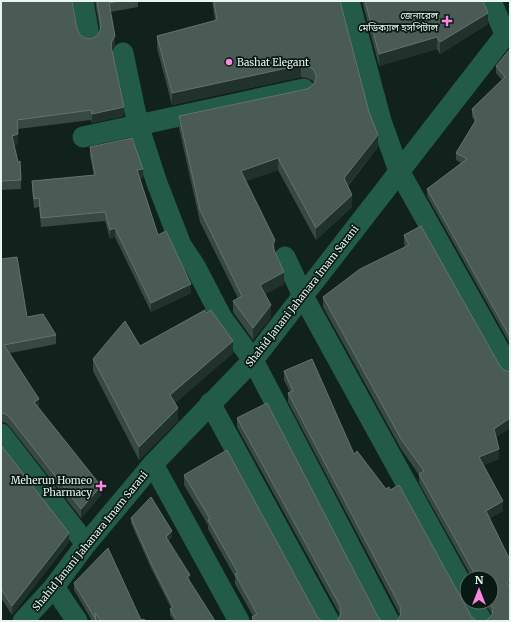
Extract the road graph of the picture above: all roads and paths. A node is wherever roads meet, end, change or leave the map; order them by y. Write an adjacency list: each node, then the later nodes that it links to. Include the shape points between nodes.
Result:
1 (83, 1): 5 (street)
2 (349, 1): 10 (street, via 381,121)
3 (491, 1): 4 (street)
4 (508, 31): 10 (street, Shahid Janani Jahanara Imam Sarani)
5 (89, 36)
6 (123, 53): 8 (street)
7 (304, 88): 8 (street)
8 (138, 125): 9 (street); 13 (street, via 181,245 222,318)
9 (83, 137)
10 (399, 171): 12 (street, Shahid Janani Jahanara Imam Sarani); 14 (street)
11 (285, 257): 12 (street)
12 (303, 296): 13 (street, Shahid Janani Jahanara Imam Sarani); 19 (street)
13 (253, 360): 15 (street, Shahid Janani Jahanara Imam Sarani); 25 (street)
14 (510, 369)
15 (210, 403): 17 (street, Shahid Janani Jahanara Imam Sarani); 24 (street)
16 (1, 434): 18 (street)
17 (153, 464): 18 (street, Shahid Janani Jahanara Imam Sarani); 23 (street)
18 (86, 544): 20 (street, Shahid Janani Jahanara Imam Sarani)
19 (459, 579)
20 (54, 587): 21 (street, Shahid Janani Jahanara Imam Sarani); 22 (street)
21 (23, 621)
22 (76, 621)
23 (239, 621)
24 (329, 621)
25 (389, 621)

